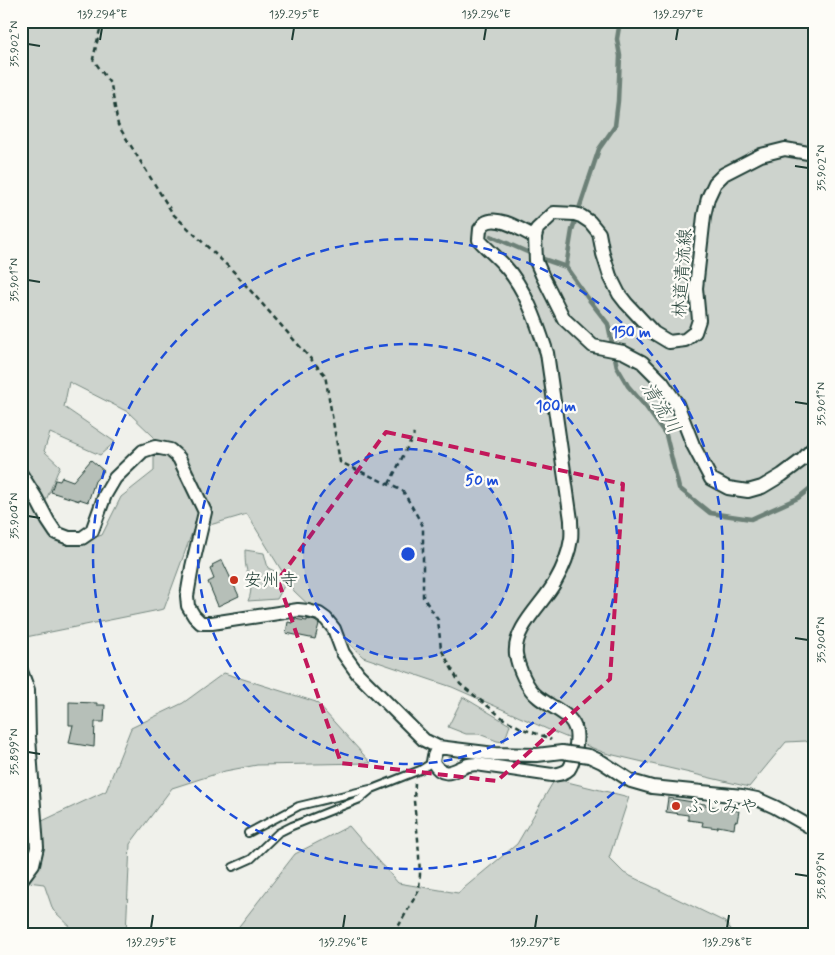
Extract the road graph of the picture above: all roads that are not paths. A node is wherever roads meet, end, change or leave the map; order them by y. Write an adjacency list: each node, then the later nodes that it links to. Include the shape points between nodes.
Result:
1 (814, 154): 2 (street, 林道清流線, via 785,148 761,155 724,174 715,184 704,216 696,288 699,320 695,332 685,340 669,342 654,333 626,304 610,276 599,233 590,222 578,215 554,213 537,229)
2 (535, 237): 3 (street, via 536,261 564,319 593,346 623,352 642,362 662,382 677,404 711,479 728,488 748,491 762,487 802,460); 7 (street, via 498,220 487,221 480,229 479,240 504,265 522,290 547,353 571,520 571,540 555,583 516,641 516,654 521,672 536,696 568,718 577,738 572,762 561,774 476,764 445,772)
3 (814, 447)
4 (21, 474): 6 (street, via 56,533 82,538 92,531 115,478 142,451 155,447 170,450 179,458 205,512 187,596 194,616 201,622 212,623 298,610 319,614 334,629 358,674 424,740)
5 (21, 671): 12 (street, via 28,690 37,847 33,864)
6 (438, 747): 7 (street); 9 (street, bridge, via 495,754 559,752 589,756 631,781 652,787 757,799)
7 (433, 762): 8 (lane)
8 (372, 789): 10 (lane, via 299,806); 11 (lane, via 360,800 278,833 251,859)
9 (814, 830)
10 (248, 833)
11 (233, 867)
12 (21, 880)

